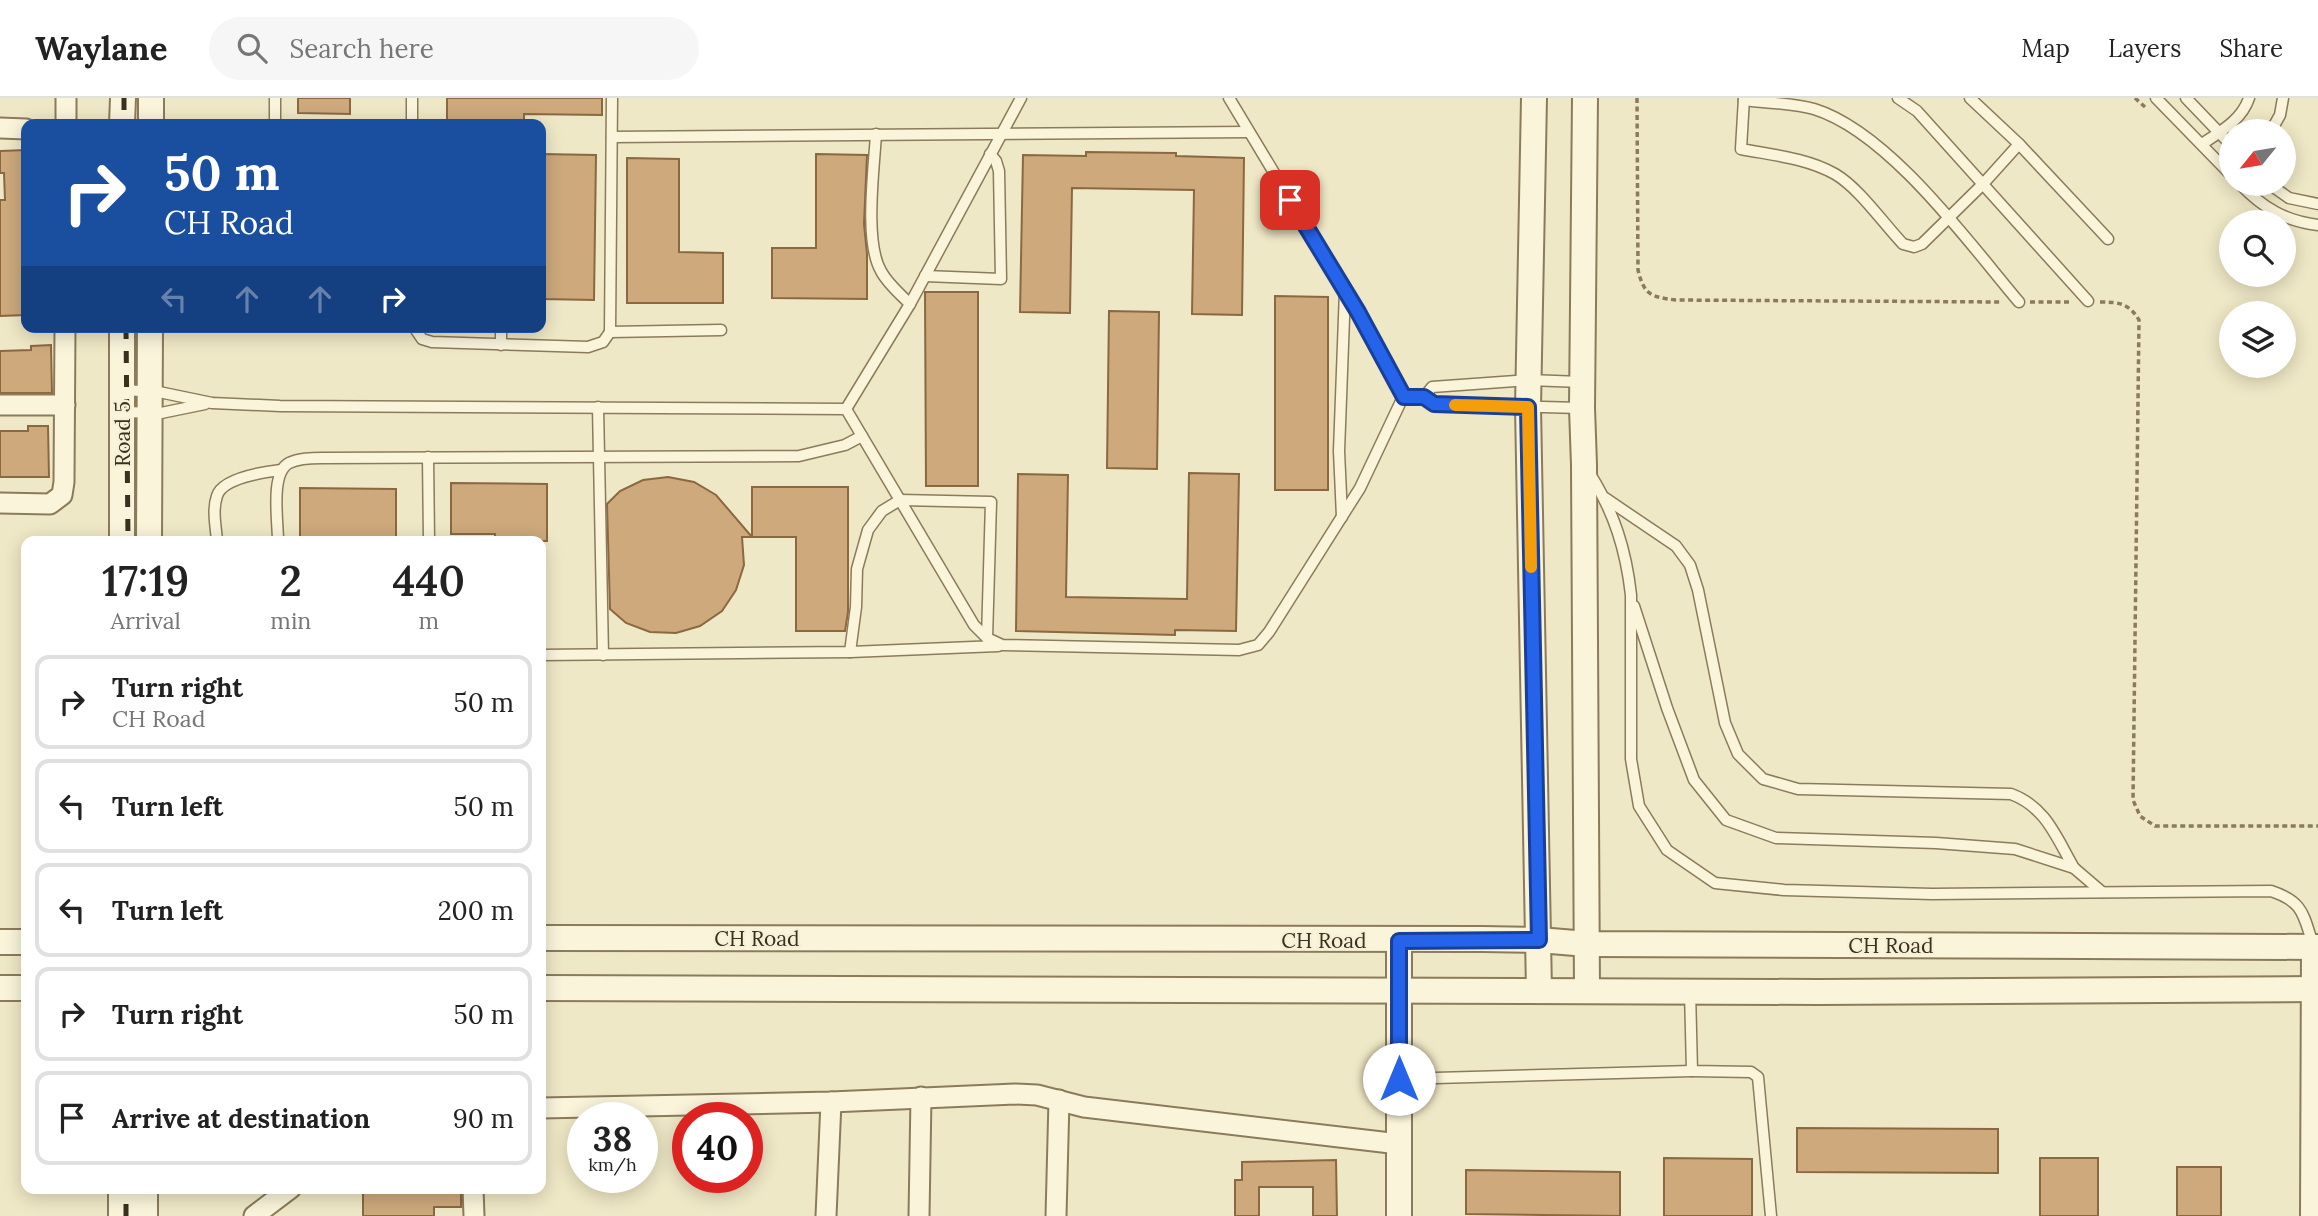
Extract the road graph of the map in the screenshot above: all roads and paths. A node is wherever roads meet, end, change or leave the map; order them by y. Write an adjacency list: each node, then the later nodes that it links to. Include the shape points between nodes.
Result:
1 (66, 98): 19 (street)
2 (122, 98): 20 (street)
3 (150, 98): 21 (street)
4 (275, 98): 22 (lane)
5 (412, 98): 23 (lane)
6 (612, 98): 33 (lane)
7 (1021, 98): 30 (lane)
8 (1229, 98): 29 (lane)
9 (1534, 98): 58 (street)
10 (1585, 98): 59 (street)
11 (1637, 98): 48 (path, via 1638,270 1642,287 1656,298)
12 (1898, 98): 38 (lane, via 1917,111)
13 (1970, 98): 34 (lane)
14 (2156, 98): 35 (lane)
15 (2186, 98): 28 (lane)
16 (2249, 98): 24 (lane)
17 (2283, 98): 25 (lane)
18 (1744, 99): 42 (lane, via 1813,109 1854,128 1890,156); 42 (lane, via 1741,149 1814,165 1837,175 1903,244 1922,244)
19 (66, 119)
20 (122, 119)
21 (150, 119)
22 (275, 119)
23 (412, 119)
24 (2237, 119)
25 (2278, 119)
26 (0, 128): 27 (street)
27 (21, 129)
28 (2219, 131)
29 (1249, 132): 30 (lane); 46 (lane)
30 (1001, 133): 32 (lane); 36 (lane)
31 (2219, 133): 35 (lane)
32 (876, 134): 33 (lane); 49 (lane, via 874,254 881,271)
33 (612, 137): 51 (lane)
34 (2019, 144): 38 (lane); 44 (lane)
35 (2202, 144): 37 (lane)
36 (989, 154): 45 (lane); 45 (lane, via 999,171 1000,279)
37 (2219, 161)
38 (1983, 184): 42 (lane); 47 (lane)
39 (2253, 196): 43 (lane, via 2279,215)
40 (2286, 196): 41 (lane)
41 (2318, 204)
42 (1949, 218): 48 (lane)
43 (2318, 225)
44 (2108, 239)
45 (925, 276): 49 (lane)
46 (1345, 290): 60 (lane); 79 (lane, via 1339,452)
47 (2088, 301): 48 (path); 91 (path, via 2120,302 2133,309 2139,320 2133,800 2140,816 2155,825)
48 (2019, 302)
49 (910, 304): 70 (lane)
50 (721, 330): 51 (lane)
51 (610, 332): 57 (lane, via 603,342 588,347)
52 (65, 333): 66 (street)
53 (122, 333): 62 (street, Road 5)
54 (150, 333): 63 (street, Road 5)
55 (418, 333): 57 (lane, via 432,342)
56 (500, 333): 57 (lane)
57 (501, 345)
58 (1528, 380): 59 (lane); 61 (lane, via 1432,387); 68 (street)
59 (1582, 382): 69 (street)
60 (1404, 397): 61 (lane); 79 (lane)
61 (1424, 397): 68 (lane, via 1434,404)
62 (122, 401): 63 (lane); 63 (lane); 80 (street, Road 5)
63 (150, 403): 64 (lane); 64 (lane); 81 (street, Road 5)
64 (212, 403): 67 (lane)
65 (0, 405): 66 (street)
66 (65, 405): 78 (street, via 62,495 50,504)
67 (598, 407): 70 (lane); 72 (lane)
68 (1528, 407): 69 (lane); 95 (street)
69 (1582, 408): 74 (street)
70 (846, 409): 71 (lane)
71 (862, 436): 72 (lane, via 799,456); 77 (lane)
72 (599, 456): 73 (lane); 90 (lane)
73 (428, 457): 75 (lane, via 310,458 288,463); 84 (lane)
74 (1584, 465): 76 (lane); 99 (street)
75 (281, 470): 82 (lane, via 241,478 220,489 215,510); 83 (lane)
76 (1605, 497): 85 (lane, via 1621,538); 92 (lane, via 1676,546 1690,565 1725,723 1738,754 1763,779 1798,789 2011,794 2040,811)
77 (900, 500): 86 (lane, via 974,625); 86 (lane, via 991,502); 88 (lane, via 882,511 868,530 857,569)
78 (0, 503)
79 (1342, 517): 87 (lane, via 1258,645 1239,650)
80 (122, 536)
81 (149, 536)
82 (217, 536)
83 (278, 536)
84 (429, 536)
85 (1630, 595): 92 (lane, via 1694,780 1726,820 1776,838 2015,849); 93 (lane, via 1631,759 1639,806 1667,850 1715,883 1838,892)
86 (987, 639): 87 (lane)
87 (1002, 645): 88 (lane)
88 (850, 652): 90 (lane)
89 (546, 655): 90 (lane)
90 (603, 655)
91 (2318, 826)
92 (2074, 868): 93 (lane)
93 (2102, 892): 100 (lane, via 2271,891 2298,905)
94 (546, 938): 96 (street, CH Road)
95 (1539, 940): 96 (street, CH Road); 99 (street, CH Road); 108 (street)
96 (1399, 941): 105 (street)
97 (0, 942): 98 (street)
98 (21, 942)
99 (1587, 944): 100 (street, CH Road); 106 (street)
100 (2316, 947): 104 (street)
101 (0, 988): 102 (street)
102 (21, 988)
103 (546, 988): 105 (street)
104 (2316, 989): 107 (street); 129 (street)
105 (1399, 990): 108 (street); 110 (street)
106 (1587, 990): 107 (street); 108 (street)
107 (1690, 990): 109 (lane)
108 (1539, 991)
109 (1692, 1071): 110 (lane); 128 (lane, via 1751,1072 1758,1077)
110 (1399, 1079): 115 (street)
111 (922, 1097): 112 (street, via 1014,1094); 113 (street); 125 (street)
112 (1059, 1100): 115 (street, via 1084,1107); 126 (street)
113 (831, 1102): 114 (street); 124 (street)
114 (546, 1108)
115 (1399, 1144): 127 (street)
116 (121, 1194): 120 (street)
117 (145, 1194): 121 (street)
118 (283, 1194): 122 (street)
119 (473, 1194): 123 (street)
120 (121, 1216)
121 (145, 1216)
122 (254, 1216)
123 (474, 1216)
124 (826, 1216)
125 (919, 1216)
126 (1056, 1216)
127 (1399, 1216)
128 (1771, 1216)
129 (2313, 1216)

